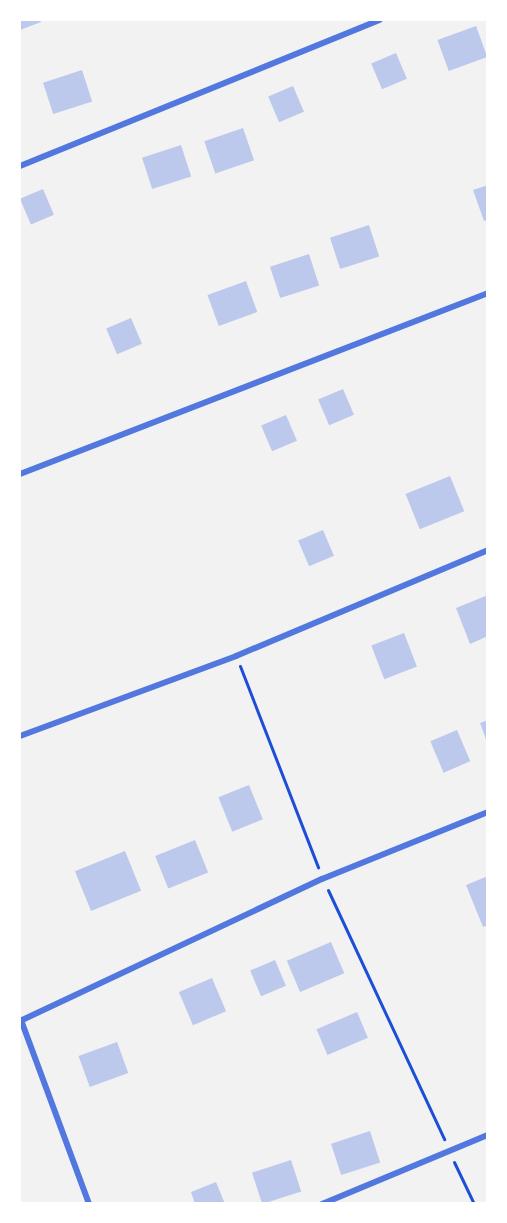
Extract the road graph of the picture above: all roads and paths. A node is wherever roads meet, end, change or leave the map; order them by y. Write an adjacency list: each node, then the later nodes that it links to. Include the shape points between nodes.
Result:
1 (379, 20): 2 (street)
2 (20, 166)
3 (488, 293): 4 (street)
4 (20, 474)
5 (488, 550): 6 (street)
6 (236, 656): 7 (street); 9 (path)
7 (20, 736)
8 (488, 812): 9 (street)
9 (322, 879): 10 (street); 12 (path)
10 (20, 1020): 13 (street)
11 (488, 1135): 12 (street)
12 (449, 1151): 14 (street); 15 (path)
13 (89, 1203)
14 (322, 1203)
15 (474, 1203)

